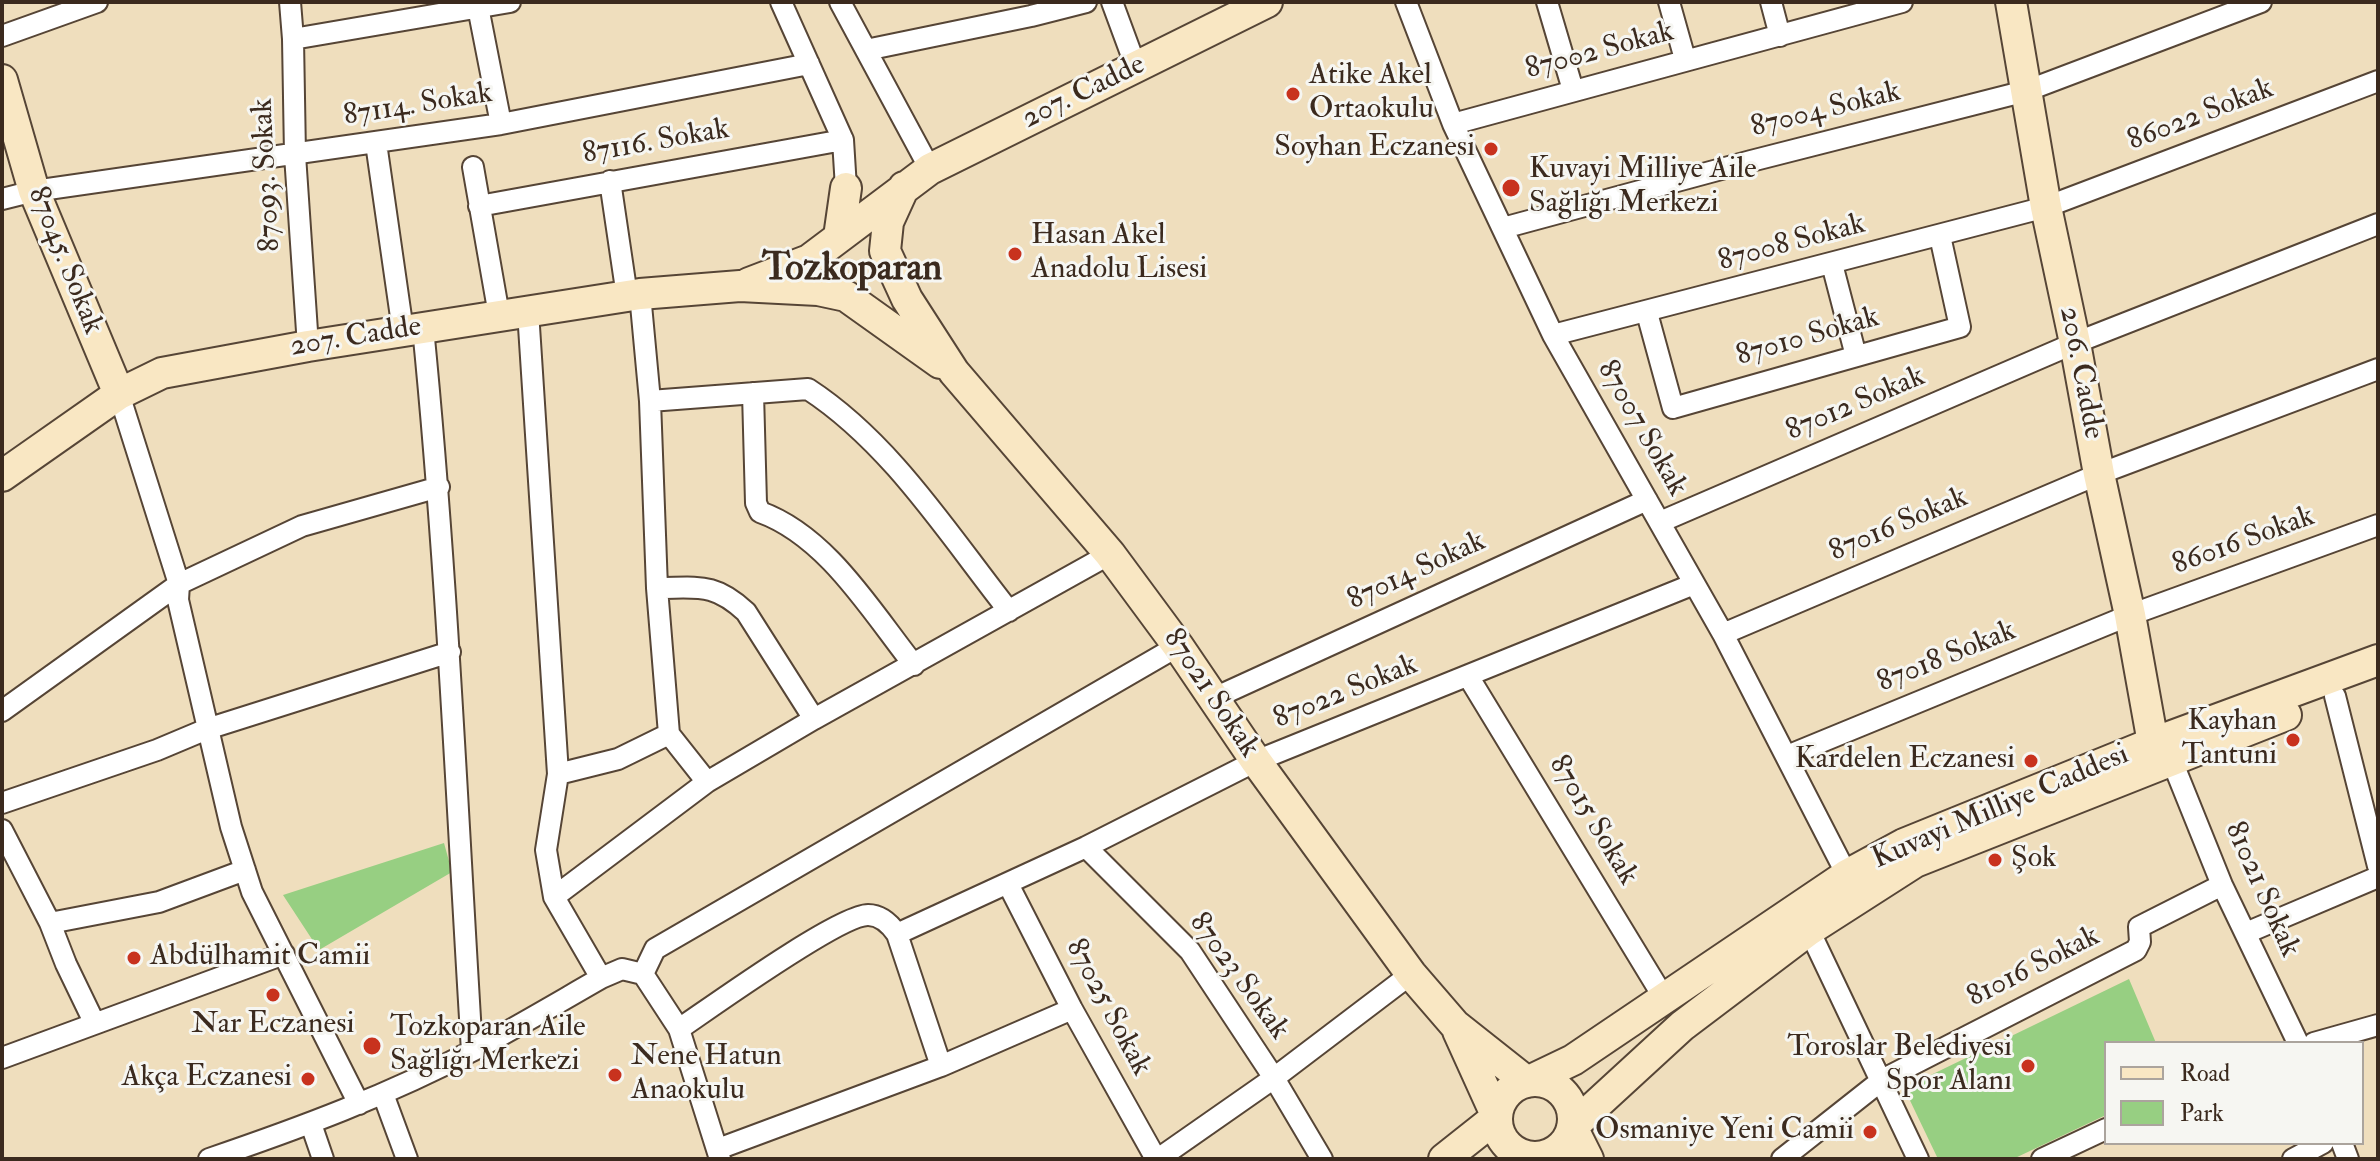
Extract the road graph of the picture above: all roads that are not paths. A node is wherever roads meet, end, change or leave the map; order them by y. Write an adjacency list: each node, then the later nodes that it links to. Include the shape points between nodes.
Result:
1 (97, 2): 17 (street)
2 (290, 2): 19 (street, 87093. Sokak)
3 (510, 2): 16 (street)
4 (781, 2): 22 (street)
5 (840, 2): 20 (street)
6 (1086, 2): 20 (street)
7 (1112, 2): 23 (street)
8 (1267, 2): 23 (street, 207. Cadde)
9 (1406, 2): 29 (street, 87007 Sokak)
10 (1547, 2): 26 (street)
11 (1669, 2): 21 (street)
12 (1771, 2): 18 (street)
13 (1902, 2): 18 (street, 87002 Sokak)
14 (2011, 2): 27 (street, 206. Cadde)
15 (2261, 2): 27 (street, 87004 Sokak)
16 (478, 5): 19 (street); 28 (street)
17 (2, 36)
18 (1780, 36): 21 (street, 87002 Sokak)
19 (293, 39): 32 (street, 87093. Sokak)
20 (866, 50): 34 (street)
21 (1685, 59): 26 (street, 87002 Sokak)
22 (809, 64): 28 (street, 87114. Sokak); 30 (street)
23 (1136, 67): 34 (street, 207. Cadde)
24 (2, 80): 38 (street, 87045. Sokak)
25 (2378, 81): 41 (street, 86022 Sokak)
26 (1573, 90): 29 (street, 87002 Sokak)
27 (2026, 91): 41 (street, 206. Cadde); 43 (street, 87004 Sokak)
28 (501, 124): 31 (street, 87114. Sokak)
29 (1453, 124): 43 (street, 87007 Sokak)
30 (843, 140): 35 (street, 87116. Sokak); 37 (street)
31 (376, 143): 32 (street, 87114. Sokak); 53 (street)
32 (295, 155): 38 (street, 87114. Sokak); 56 (street, 87093. Sokak)
33 (473, 167): 40 (street)
34 (930, 169): 36 (street, 207. Cadde)
35 (610, 181): 40 (street, 87116. Sokak); 49 (street)
36 (904, 187): 45 (street, 207. Cadde); 46 (street, via 888,222)
37 (846, 188): 45 (street)
38 (34, 191): 39 (street, 87114. Sokak); 61 (street, 87045. Sokak)
39 (2, 199)
40 (479, 206): 51 (street)
41 (2046, 207): 44 (street, 87008 Sokak); 55 (street, 206. Cadde)
42 (2378, 224): 55 (street, 87012 Sokak)
43 (1503, 228): 54 (street, 87007 Sokak)
44 (1940, 236): 47 (street, 87008 Sokak); 57 (street, 87010 Sokak, via 1960,327)
45 (839, 237): 46 (street, via 860,232); 48 (street, 207. Cadde, via 809,260); 50 (street, via 825,253 824,274 828,284)
46 (885, 251): 50 (street, via 887,272 876,290); 59 (street, via 907,299)
47 (1832, 264): 52 (street, 87008 Sokak); 57 (street)
48 (740, 286): 49 (street, 207. Cadde); 50 (street)
49 (634, 295): 51 (street, 207. Cadde); 62 (street)
50 (846, 296): 59 (street)
51 (513, 313): 53 (street, 207. Cadde); 91 (street)
52 (1647, 313): 54 (street, 87008 Sokak); 57 (street, 87010 Sokak, via 1673,408)
53 (413, 329): 56 (street, 207. Cadde); 65 (street)
54 (1553, 335): 66 (street, 87007 Sokak)
55 (2075, 343): 63 (street, 206. Cadde); 67 (street, 87012 Sokak)
56 (308, 346): 61 (street, 207. Cadde, via 162,373)
57 (1856, 356)
58 (2378, 369): 63 (street, 87016 Sokak)
59 (954, 372): 69 (street, 87021 Sokak)
60 (753, 393): 62 (street); 73 (street, via 808,389 860,427); 79 (street, via 760,512 821,549)
61 (119, 394): 64 (street, 207. Cadde); 70 (street)
62 (650, 401): 72 (street)
63 (2099, 474): 74 (street, 206. Cadde); 75 (street, 87016 Sokak)
64 (2, 476)
65 (439, 487): 70 (street, via 302,526); 77 (street)
66 (1647, 500): 67 (street, 87007 Sokak); 83 (street, 87014 Sokak)
67 (1660, 522): 71 (street, 87007 Sokak)
68 (2378, 525): 74 (street, 86016 Sokak)
69 (1110, 554): 73 (street); 76 (street, 87021 Sokak)
70 (179, 584): 84 (street); 86 (street, via 178,600)
71 (1694, 584): 75 (street, 87007 Sokak); 80 (street, 87022 Sokak)
72 (657, 588): 85 (street, via 709,588 731,598 746,612); 87 (street)
73 (1009, 611): 79 (street)
74 (2130, 615): 88 (street, 206. Cadde); 89 (street, 87018 Sokak)
75 (1723, 634): 89 (street, 87007 Sokak)
76 (1178, 646): 83 (street, 87021 Sokak); 108 (street, via 655,949)
77 (450, 652): 86 (street); 119 (street)
78 (2378, 660): 88 (street, Kuvayi Milliye Caddesi)
79 (914, 665): 85 (street)
80 (1468, 676): 90 (street, 87022 Sokak); 111 (street, 87015 Sokak)
81 (2378, 680): 82 (street, Kuvayi Milliye Caddesi)
82 (2335, 696): 88 (street, Kuvayi Milliye Caddesi); 96 (street)
83 (1212, 699): 90 (street, 87021 Sokak)
84 (2, 711)
85 (814, 719): 92 (street)
86 (207, 729): 93 (street); 97 (street)
87 (669, 734): 91 (street, via 618,759); 92 (street)
88 (2162, 752): 98 (street, Kuvayi Milliye Caddesi, via 1904,844); 101 (street, 81021 Sokak); 104 (street, Kuvayi Milliye Caddesi, via 1915,862)
89 (1787, 756): 98 (street, 87007 Sokak)
90 (1256, 761): 95 (street, 87022 Sokak); 109 (street, 87021 Sokak)
91 (558, 774): 102 (street, via 546,850)
92 (707, 782): 102 (street)
93 (2, 803)
94 (2, 830): 103 (street)
95 (1086, 847): 100 (street, 87022 Sokak); 122 (street, 87023 Sokak, via 1190,951)
96 (2377, 856)
97 (245, 870): 103 (street, via 159,902); 107 (street)
98 (1847, 875): 111 (street, Kuvayi Milliye Caddesi)
99 (2378, 877): 105 (street)
100 (1008, 884): 106 (street, 87022 Sokak); 112 (street, 87025 Sokak)
101 (2222, 885): 105 (street, 81021 Sokak); 123 (street, 81016 Sokak, via 2139,927 2136,950)
102 (554, 897): 110 (street)
103 (50, 923): 113 (street)
104 (1809, 930): 123 (street); 129 (street, Kuvayi Milliye Caddesi, via 1682,1026)
105 (2246, 933): 117 (street, 81021 Sokak)
106 (897, 934): 116 (street, via 887,921 867,915 836,926); 121 (street)
107 (284, 954): 113 (street); 126 (street)
108 (643, 974): 110 (street, via 622,969); 116 (street)
109 (1411, 974): 114 (street, 87021 Sokak); 122 (street)
110 (601, 978): 119 (street)
111 (1664, 998): 124 (street, Kuvayi Milliye Caddesi, via 1573,1060)
112 (1072, 1009): 121 (street); 137 (street, 87025 Sokak)
113 (94, 1022): 120 (street)
114 (1455, 1025): 124 (street, 87021 Sokak); 127 (street, 87021 Sokak)
115 (2378, 1025): 118 (street)
116 (679, 1029): 132 (street)
117 (2297, 1041)
118 (2321, 1041)
119 (472, 1051): 125 (street)
120 (2, 1058)
121 (941, 1066): 132 (street)
122 (1274, 1078): 137 (street); 138 (street, 87023 Sokak)
123 (1882, 1080): 141 (street, 81016 Sokak); 142 (street)
124 (1527, 1082): 127 (street, via 1506,1094); 129 (street, via 1539,1081 1561,1092 1569,1102)
125 (383, 1094): 126 (street); 136 (street)
126 (359, 1104): 128 (street)
127 (1497, 1117): 133 (street, via 1512,1150); 139 (street)
128 (311, 1124): 134 (street); 135 (street)
129 (1572, 1127): 133 (street, via 1559,1148); 140 (street)
130 (2104, 1130): 143 (street)
131 (2319, 1145): 144 (street)
132 (719, 1154)
133 (1536, 1158)
134 (209, 1159)
135 (323, 1159)
136 (407, 1159)
137 (1157, 1159)
138 (1322, 1159)
139 (1444, 1159)
140 (1588, 1159)
141 (1782, 1159)
142 (1918, 1159)
143 (2042, 1159)
144 (2293, 1159)

